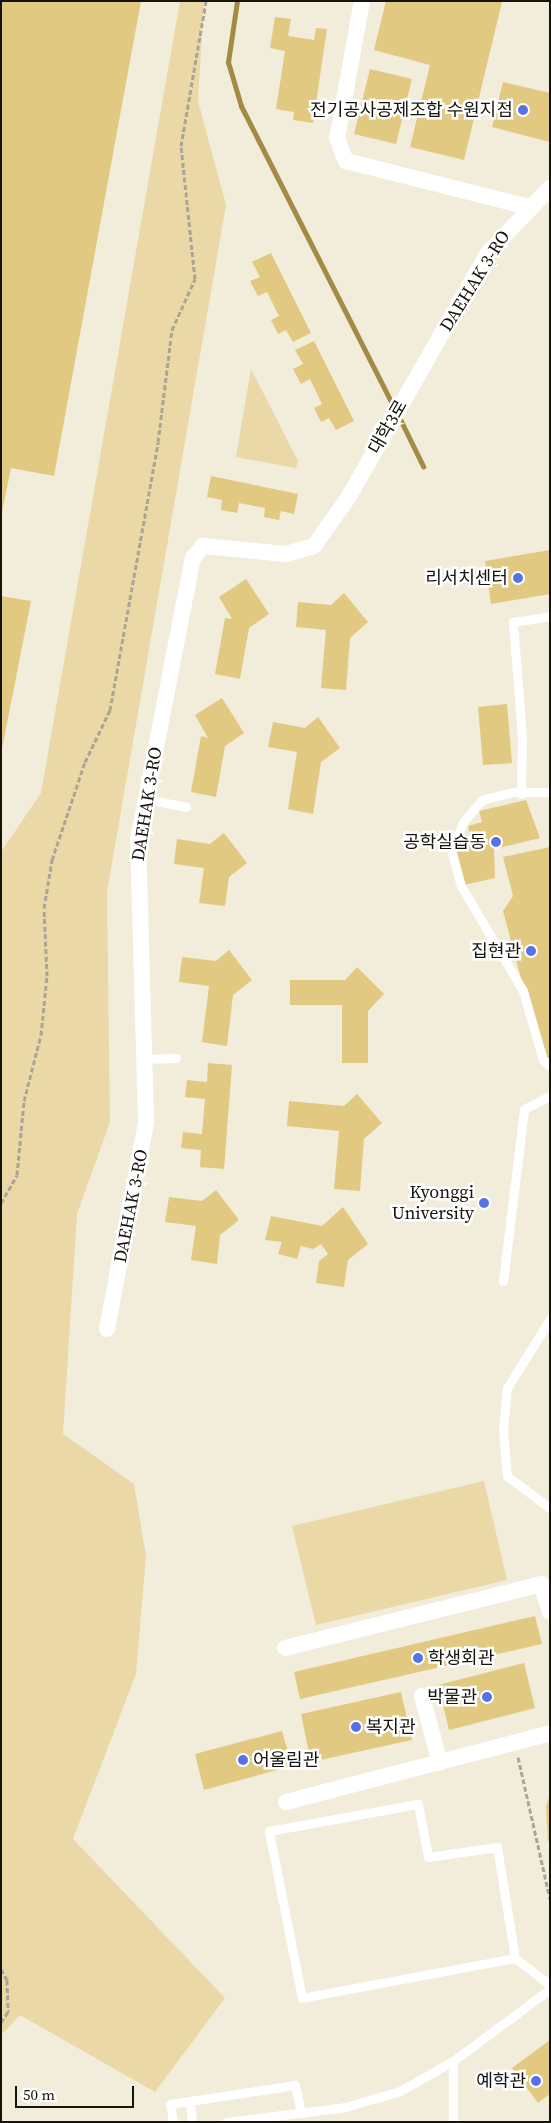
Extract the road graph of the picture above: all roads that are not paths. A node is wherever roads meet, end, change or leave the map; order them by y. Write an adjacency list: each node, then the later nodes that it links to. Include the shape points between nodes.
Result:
1 (362, 1): 3 (street, via 337,138 346,161)
2 (550, 188): 3 (street, DAEHAK 3-RO)
3 (529, 207): 4 (street, DAEHAK 3-RO, via 488,253)
4 (412, 385): 5 (street, 대학3로)
5 (364, 470): 9 (street, DAEHAK 3-RO, via 326,534 301,552 216,546 197,550)
6 (550, 616): 8 (lane, via 513,622)
7 (550, 792): 8 (lane)
8 (522, 794): 13 (lane, via 482,800 464,820 451,850 461,886 523,991 543,1060)
9 (146, 799): 10 (lane); 12 (street, DAEHAK 3-RO, via 136,864)
10 (186, 807)
11 (176, 1058): 12 (lane)
12 (145, 1059): 17 (street, DAEHAK 3-RO, via 141,1155)
13 (550, 1066)
14 (550, 1096): 15 (lane, via 524,1109)
15 (503, 1281)
16 (550, 1320): 18 (lane, via 507,1388 503,1430 507,1476)
17 (107, 1329)
18 (550, 1508)
19 (550, 1612): 20 (street, via 541,1584)
20 (285, 1648)
21 (422, 1696): 23 (street)
22 (550, 1733): 23 (street)
23 (440, 1763): 24 (street)
24 (286, 1802)
25 (515, 1958): 25 (lane, via 497,1847 428,1858 418,1804 269,1831 302,1998); 26 (lane)
26 (550, 1985)
27 (550, 1990): 28 (lane)
28 (453, 2061): 30 (lane, via 400,2091 346,2107); 34 (lane)
29 (190, 2101): 30 (lane, via 295,2085); 31 (lane, via 170,2104); 32 (lane)
30 (301, 2113): 33 (lane)
31 (173, 2122)
32 (192, 2122)
33 (226, 2122)
34 (453, 2122)

